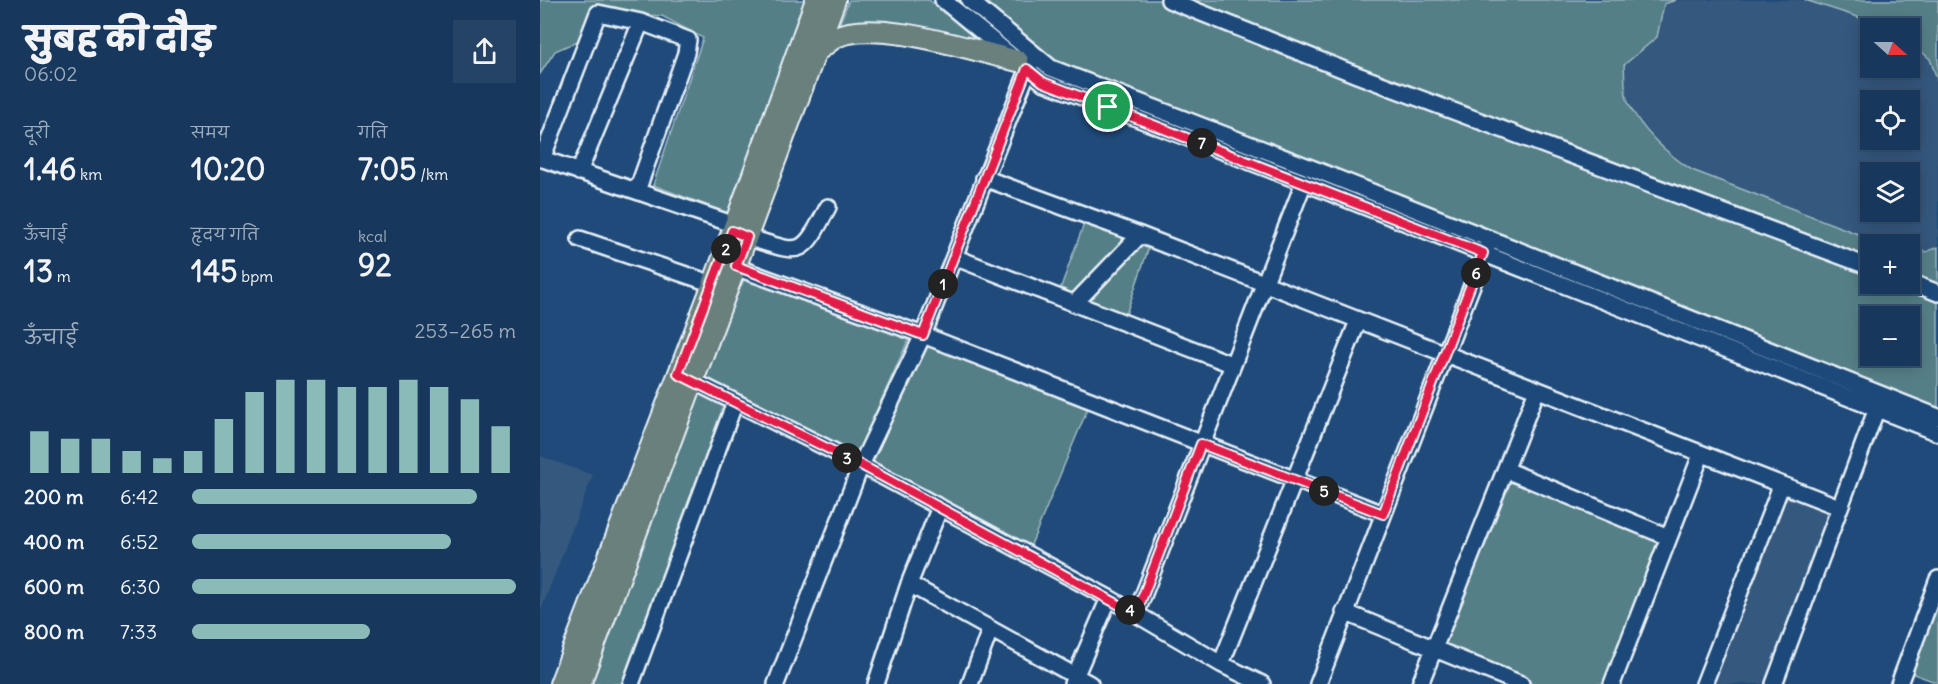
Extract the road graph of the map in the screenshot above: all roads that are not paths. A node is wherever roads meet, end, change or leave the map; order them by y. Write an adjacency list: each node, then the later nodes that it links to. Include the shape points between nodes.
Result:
1 (816, 0): 15 (main road)
2 (835, 0): 7 (main road)
3 (943, 0): 8 (street)
4 (969, 0): 8 (street)
5 (1169, 0): 21 (street, via 1357,75)
6 (641, 22): 9 (street, via 598,14); 10 (street); 13 (street, via 688,40)
7 (817, 51): 8 (main road, via 836,37 880,32); 15 (main road)
8 (1027, 62): 11 (street); 12 (street, via 1043,82); 18 (street)
9 (541, 159): 10 (street)
10 (579, 172): 13 (street)
11 (984, 178): 16 (street); 20 (street)
12 (1304, 182): 19 (street); 24 (street)
13 (637, 191): 15 (street)
14 (828, 207): 15 (street, via 810,241 798,250 788,250)
15 (738, 231): 22 (main road)
16 (1140, 235): 24 (street); 27 (street)
17 (580, 239): 23 (street)
18 (1490, 239): 19 (street); 35 (street)
19 (1483, 253): 30 (street); 35 (street)
20 (954, 257): 27 (street); 29 (street)
21 (1860, 263)
22 (728, 265): 23 (main road); 29 (street); 32 (main road)
23 (713, 284): 32 (main road)
24 (1263, 284): 28 (street); 31 (street)
25 (1920, 286): 26 (street)
26 (1938, 293)
27 (1074, 304): 31 (street)
28 (1358, 321): 30 (street); 42 (street)
29 (923, 335): 38 (street); 40 (street)
30 (1444, 355): 33 (street); 46 (street)
31 (1231, 364): 38 (street)
32 (686, 377): 34 (street); 58 (main road); 59 (main road)
33 (1537, 390): 39 (street); 41 (street)
34 (735, 402): 40 (street); 60 (street)
35 (1879, 402): 36 (street); 37 (street); 45 (street)
36 (1938, 417)
37 (1938, 433)
38 (1201, 444): 42 (street); 52 (street)
39 (1701, 455): 43 (street); 47 (street)
40 (861, 465): 44 (street); 61 (street)
41 (1506, 470): 47 (street); 54 (street)
42 (1295, 480): 46 (street); 55 (street)
43 (1781, 486): 45 (street); 70 (street)
44 (940, 507): 49 (street); 50 (street)
45 (1839, 507): 71 (street)
46 (1383, 514): 51 (street)
47 (1668, 537): 69 (street)
48 (1938, 579): 57 (street)
49 (909, 584): 53 (street); 62 (street)
50 (1109, 598): 52 (street); 56 (street)
51 (1344, 612): 54 (street); 66 (street)
52 (1136, 614): 55 (street)
53 (990, 630): 56 (street); 63 (street)
54 (1434, 648): 67 (street); 68 (street)
55 (1221, 664): 65 (street)
56 (1073, 680): 64 (street)
57 (1903, 683)
58 (560, 684)
59 (580, 684)
60 (631, 684)
61 (776, 684)
62 (876, 684)
63 (970, 684)
64 (1090, 684)
65 (1262, 684)
66 (1318, 684)
67 (1420, 684)
68 (1521, 684)
69 (1612, 684)
70 (1704, 684)
71 (1774, 684)

